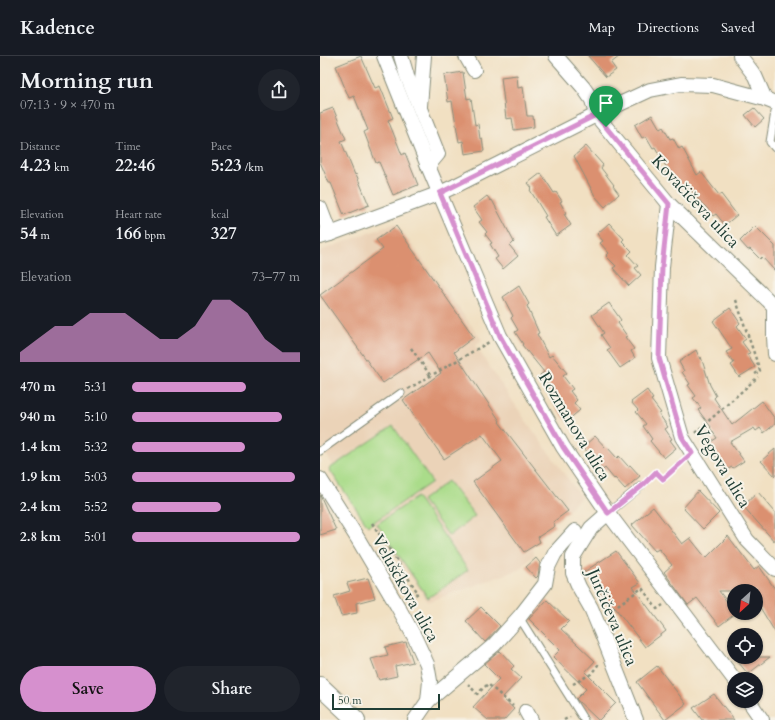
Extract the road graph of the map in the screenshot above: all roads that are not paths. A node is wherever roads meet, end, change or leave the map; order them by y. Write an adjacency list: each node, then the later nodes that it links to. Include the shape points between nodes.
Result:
1 (384, 56): 13 (street, Rozmanova ulica)
2 (401, 56): 9 (street)
3 (424, 56): 9 (street)
4 (466, 56): 7 (street)
5 (556, 56): 11 (street, Kovačičeva ulica, via 592,100)
6 (740, 56): 8 (street)
7 (474, 70)
8 (770, 101): 11 (street, via 713,85 681,84 650,90)
9 (420, 108): 13 (street, via 438,154)
10 (775, 112): 12 (lane, via 770,142)
11 (596, 115): 14 (street); 15 (street, Kovačičeva ulica)
12 (775, 148)
13 (428, 166): 14 (street, Rozmanova ulica)
14 (440, 193): 17 (street); 24 (street, Rozmanova ulica, via 500,336 563,447)
15 (669, 204): 18 (street, Kovačičeva ulica); 26 (street, Vegova ulica, via 662,267 659,358 682,437 747,540)
16 (320, 208): 17 (street)
17 (325, 236)
18 (775, 306): 19 (street)
19 (775, 354)
20 (403, 392): 21 (lane)
21 (320, 451)
22 (320, 479): 30 (street, Veluščkova ulica, via 414,636 427,664 430,681)
23 (642, 486): 24 (lane)
24 (608, 513): 28 (street, Rozmanova ulica); 35 (street, Jurčičeva ulica, via 591,528 573,557 573,573 591,608)
25 (575, 531): 27 (street, via 555,552 548,567 545,584)
26 (775, 569)
27 (519, 617): 30 (street, via 494,645); 34 (lane)
28 (729, 672)
29 (320, 686): 32 (street)
30 (428, 701): 33 (street, Veluščkova ulica)
31 (754, 708): 36 (street)
32 (356, 720)
33 (415, 720)
34 (584, 720)
35 (636, 720)
36 (762, 720)

